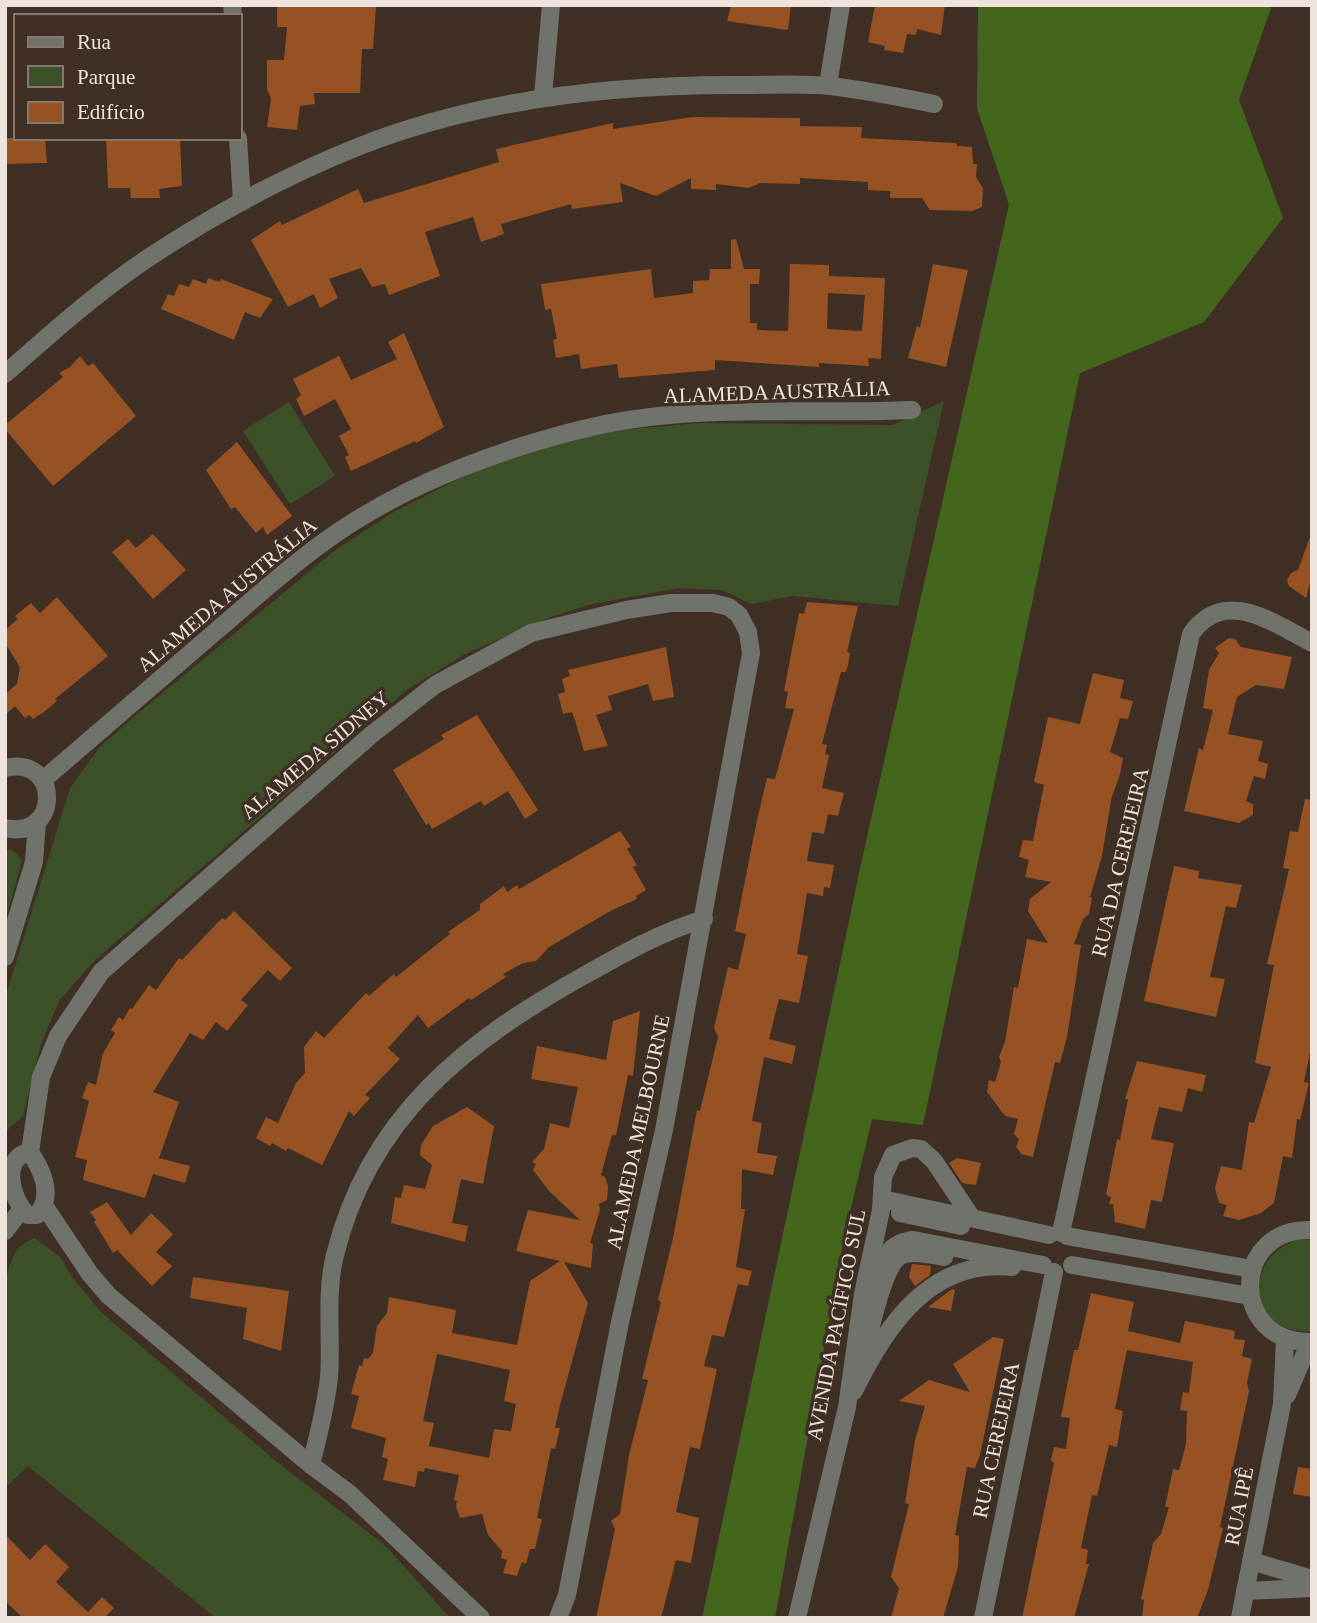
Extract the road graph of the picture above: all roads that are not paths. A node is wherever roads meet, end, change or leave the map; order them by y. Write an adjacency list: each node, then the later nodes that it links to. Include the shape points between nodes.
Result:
1 (551, 5): 4 (street)
2 (841, 5): 3 (street)
3 (828, 85): 4 (street, via 697,85); 5 (street)
4 (543, 97): 7 (street, via 361,146)
5 (934, 104)
6 (238, 140): 7 (street)
7 (242, 202): 8 (street, via 161,249 111,285)
8 (5, 374)
9 (912, 410): 13 (street, ALAMEDA AUSTRÁLIA, via 743,413 597,426 524,446 435,480 338,532 281,575)
10 (1312, 643): 26 (street, RUA DA CEREJEIRA, via 1230,608 1211,614 1191,634)
11 (751, 653): 16 (street, ALAMEDA MELBOURNE); 18 (street, ALAMEDA SIDNEY, via 748,632 729,607 671,603 531,633 435,685 371,735 101,972 58,1036 41,1077)
12 (6, 767): 13 (street, via 28,768)
13 (43, 780): 14 (street, via 48,797)
14 (37, 821): 15 (street, via 23,829); 17 (street, via 34,862)
15 (5, 828)
16 (704, 919): 36 (street, via 669,930 626,952 472,1046 425,1089 395,1128 358,1192 334,1258 329,1376); 42 (street, ALAMEDA MELBOURNE, via 578,1547)
17 (5, 957)
18 (30, 1152): 19 (street); 21 (street, via 44,1184)
19 (9, 1161): 22 (street)
20 (881, 1204): 23 (street); 23 (street, AVENIDA PACÍFICO SUL, via 892,1155 905,1148 921,1149); 26 (street); 35 (street, AVENIDA PACÍFICO SUL)
21 (45, 1207): 22 (street, via 37,1215); 36 (street, via 109,1296)
22 (22, 1210): 25 (street)
23 (972, 1218): 26 (street)
24 (1311, 1226): 30 (street, via 1279,1236 1258,1255)
25 (6, 1229)
26 (1054, 1237): 28 (street, via 1076,1252); 29 (street, RUA CEREJEIRA, via 1038,1255); 30 (street)
27 (999, 1265): 29 (street); 35 (street, via 944,1278 915,1299 871,1356); 35 (street, via 900,1255 882,1289)
28 (1072, 1265): 29 (street); 31 (street)
29 (1048, 1269): 35 (street, via 913,1240 894,1245 880,1263); 44 (street, RUA CEREJEIRA)
30 (1252, 1269): 31 (street)
31 (1250, 1296): 32 (street, via 1265,1326)
32 (1285, 1339): 33 (street); 34 (street, RUA IPÊ)
33 (1311, 1342): 34 (street, RUA IPÊ)
34 (1282, 1404): 37 (street, RUA IPÊ)
35 (847, 1407): 43 (street, AVENIDA PACÍFICO SUL)
36 (310, 1465): 41 (street, via 359,1502)
37 (1251, 1561): 38 (street); 40 (street, RUA IPÊ)
38 (1312, 1579)
39 (1312, 1588): 40 (street)
40 (1245, 1591): 45 (street, RUA IPÊ)
41 (481, 1618)
42 (558, 1618)
43 (797, 1618)
44 (983, 1618)
45 (1240, 1618)

